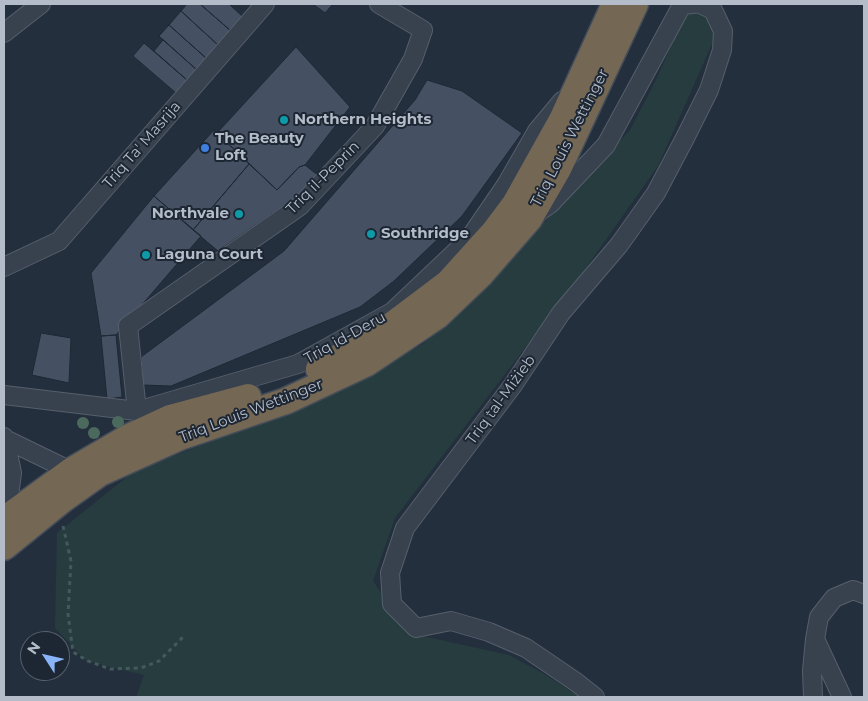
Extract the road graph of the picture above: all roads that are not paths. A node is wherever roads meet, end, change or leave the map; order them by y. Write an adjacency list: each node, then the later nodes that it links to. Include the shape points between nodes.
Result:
1 (41, 4): 8 (street)
2 (265, 4): 11 (street, Triq Ta' Masrija, via 59,241)
3 (379, 4): 13 (street, Triq il-Peprin, via 423,30 413,59 375,126 300,206 128,326)
4 (615, 4): 9 (highway, Triq Louis Wettinger)
5 (635, 4): 10 (highway, Triq Louis Wettinger, via 558,169)
6 (693, 4): 10 (street, via 682,5 606,145 550,204)
7 (700, 4): 20 (street, Triq tal-Miżieb, via 713,10 723,30 722,50 709,90 656,193 619,245 561,314 405,528 390,573 392,604 416,628 451,621 489,632 526,648)
8 (4, 34)
9 (581, 78): 13 (street, Triq id-Deru, via 537,132 469,239 392,312 298,364); 15 (highway, Triq Louis Wettinger, via 563,118 515,204 448,283 387,329 323,367 275,388 170,418 129,437)
10 (529, 219): 17 (highway, Triq Louis Wettinger, via 481,274 437,316 368,363 286,401 180,437 100,473)
11 (4, 267)
12 (4, 395): 13 (street, Triq id-Deru)
13 (138, 411)
14 (4, 438): 15 (street); 16 (street, via 12,473)
15 (71, 471): 16 (highway, Triq Louis Wettinger)
16 (5, 520)
17 (4, 547)
18 (864, 594): 19 (street, via 853,590 834,598 819,617)
19 (815, 639): 21 (street); 22 (street)
20 (595, 697)
21 (813, 697)
22 (842, 697)

